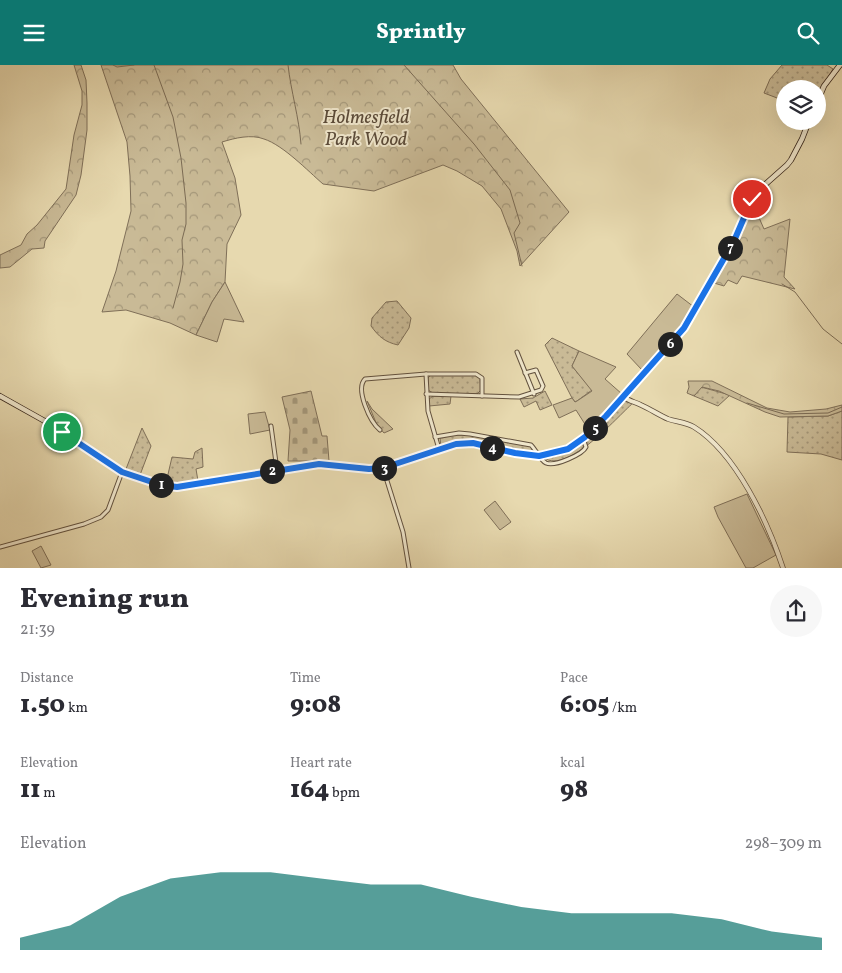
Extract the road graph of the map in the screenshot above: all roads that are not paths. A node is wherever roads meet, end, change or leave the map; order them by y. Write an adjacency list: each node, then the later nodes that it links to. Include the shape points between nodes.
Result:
1 (840, 65): 2 (main road)
2 (826, 83)
3 (806, 130): 11 (main road, via 791,160 752,199 734,241 688,321)
4 (517, 352): 5 (street)
5 (525, 373): 8 (street); 8 (street, via 536,371 542,382 543,388)
6 (426, 374): 7 (street); 10 (street, via 479,375 482,378); 13 (street, via 363,381 361,387 366,405 373,423)
7 (426, 394): 10 (street); 14 (street)
8 (534, 394): 10 (street)
9 (0, 396): 20 (main road, via 50,424)
10 (482, 396)
11 (624, 397): 15 (main road); 23 (street, via 668,419 694,427 719,449 743,481 775,543)
12 (271, 427): 19 (street)
13 (380, 430)
14 (435, 437): 16 (street); 17 (street, via 459,433 485,436 531,445)
15 (583, 439): 17 (main road, via 568,449); 17 (street, via 586,449 572,457 549,464)
16 (439, 449): 17 (main road, via 468,442); 18 (main road)
17 (539, 456)
18 (383, 468): 19 (main road, via 319,464); 22 (street, via 403,531)
19 (277, 470): 20 (main road, via 177,487)
20 (122, 472): 21 (street, via 108,510 101,517)
21 (0, 547)
22 (410, 568)
23 (783, 568)

